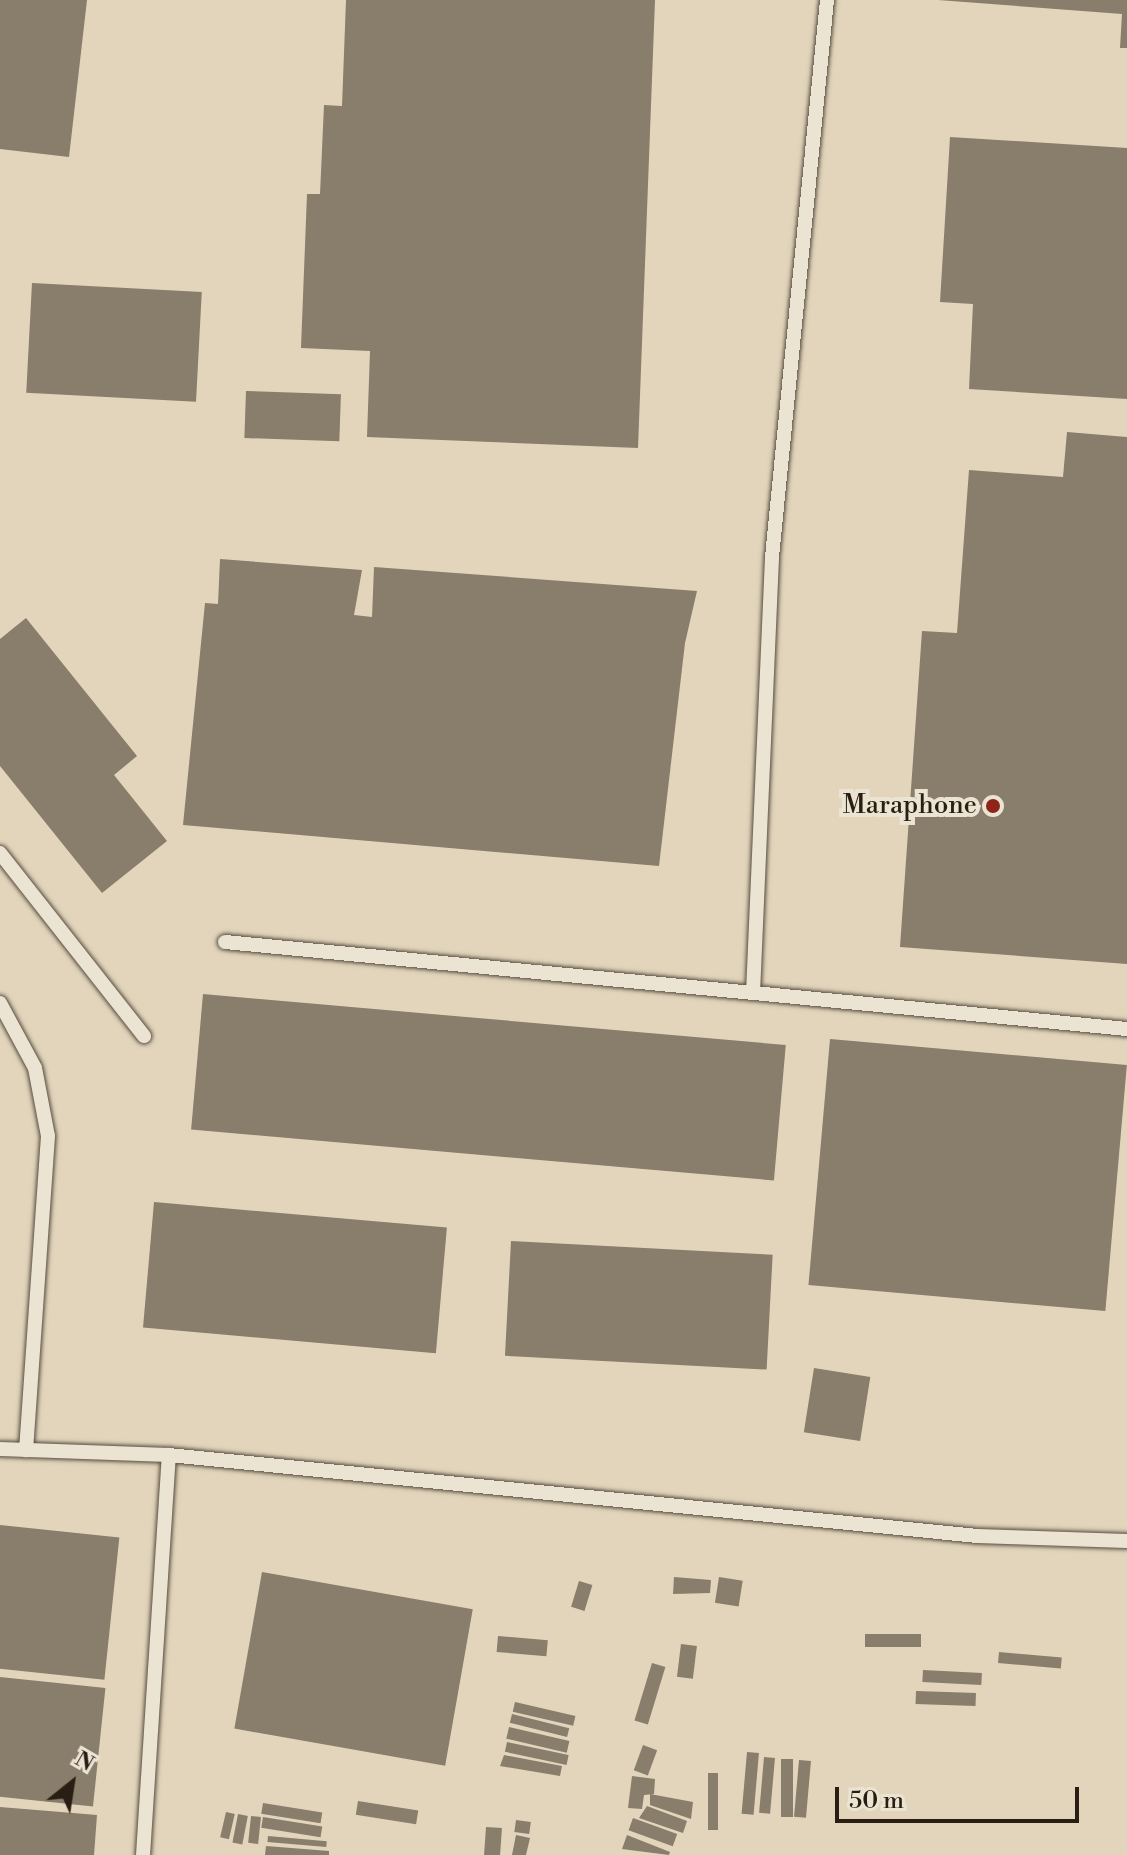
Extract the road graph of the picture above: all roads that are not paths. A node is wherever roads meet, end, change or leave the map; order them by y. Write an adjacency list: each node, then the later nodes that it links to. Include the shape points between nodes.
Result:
1 (827, 0): 4 (lane, via 772,557)
2 (0, 853): 7 (lane)
3 (225, 942): 4 (lane)
4 (753, 993): 6 (lane)
5 (0, 1003): 9 (lane, via 35,1068 48,1136)
6 (1127, 1029)
7 (144, 1036)
8 (0, 1449): 9 (lane)
9 (26, 1450): 10 (lane)
10 (169, 1455): 11 (lane, via 977,1536); 12 (lane)
11 (1127, 1541)
12 (143, 1855)

